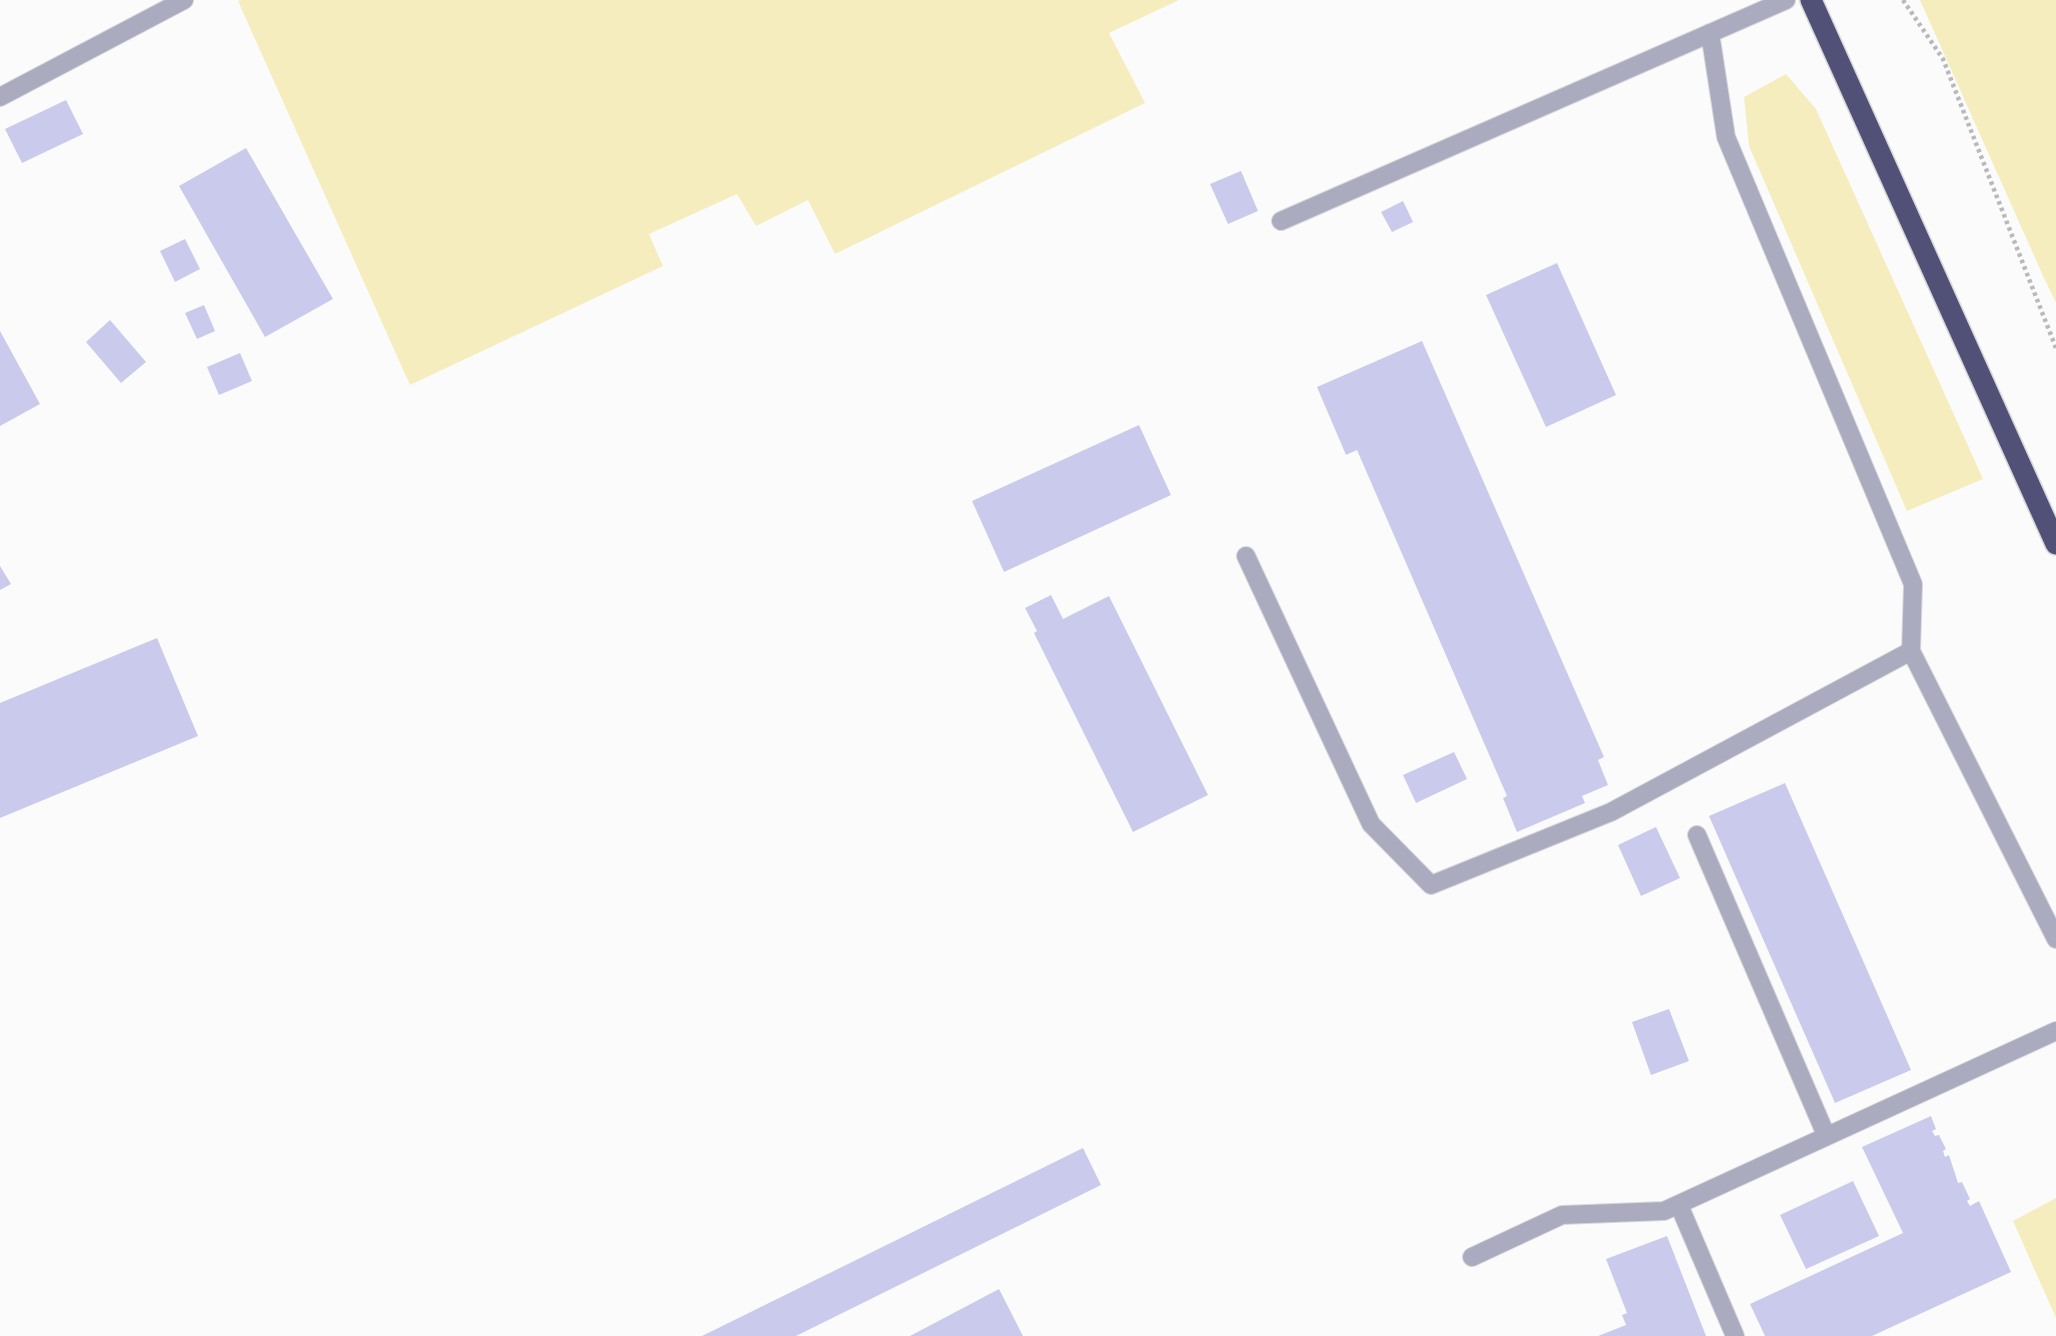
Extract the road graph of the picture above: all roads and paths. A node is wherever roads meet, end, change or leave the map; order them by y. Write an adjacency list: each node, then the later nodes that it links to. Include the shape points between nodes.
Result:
1 (184, 0): 6 (street)
2 (1786, 0): 5 (street)
3 (1811, 0): 9 (highway)
4 (1903, 0): 8 (path, via 1943,59)
5 (1710, 33): 7 (street); 11 (street, via 1726,137 1913,584)
6 (0, 97)
7 (1282, 221)
8 (2056, 348)
9 (2056, 544)
10 (1246, 556): 11 (street, via 1371,824 1430,885 1611,812)
11 (1911, 651): 13 (street)
12 (1697, 835): 15 (street)
13 (2056, 940)
14 (2056, 1031): 15 (street)
15 (1826, 1135): 16 (street)
16 (1679, 1205): 17 (street, via 1664,1212 1562,1214); 18 (street)
17 (1472, 1257)
18 (1735, 1336)

